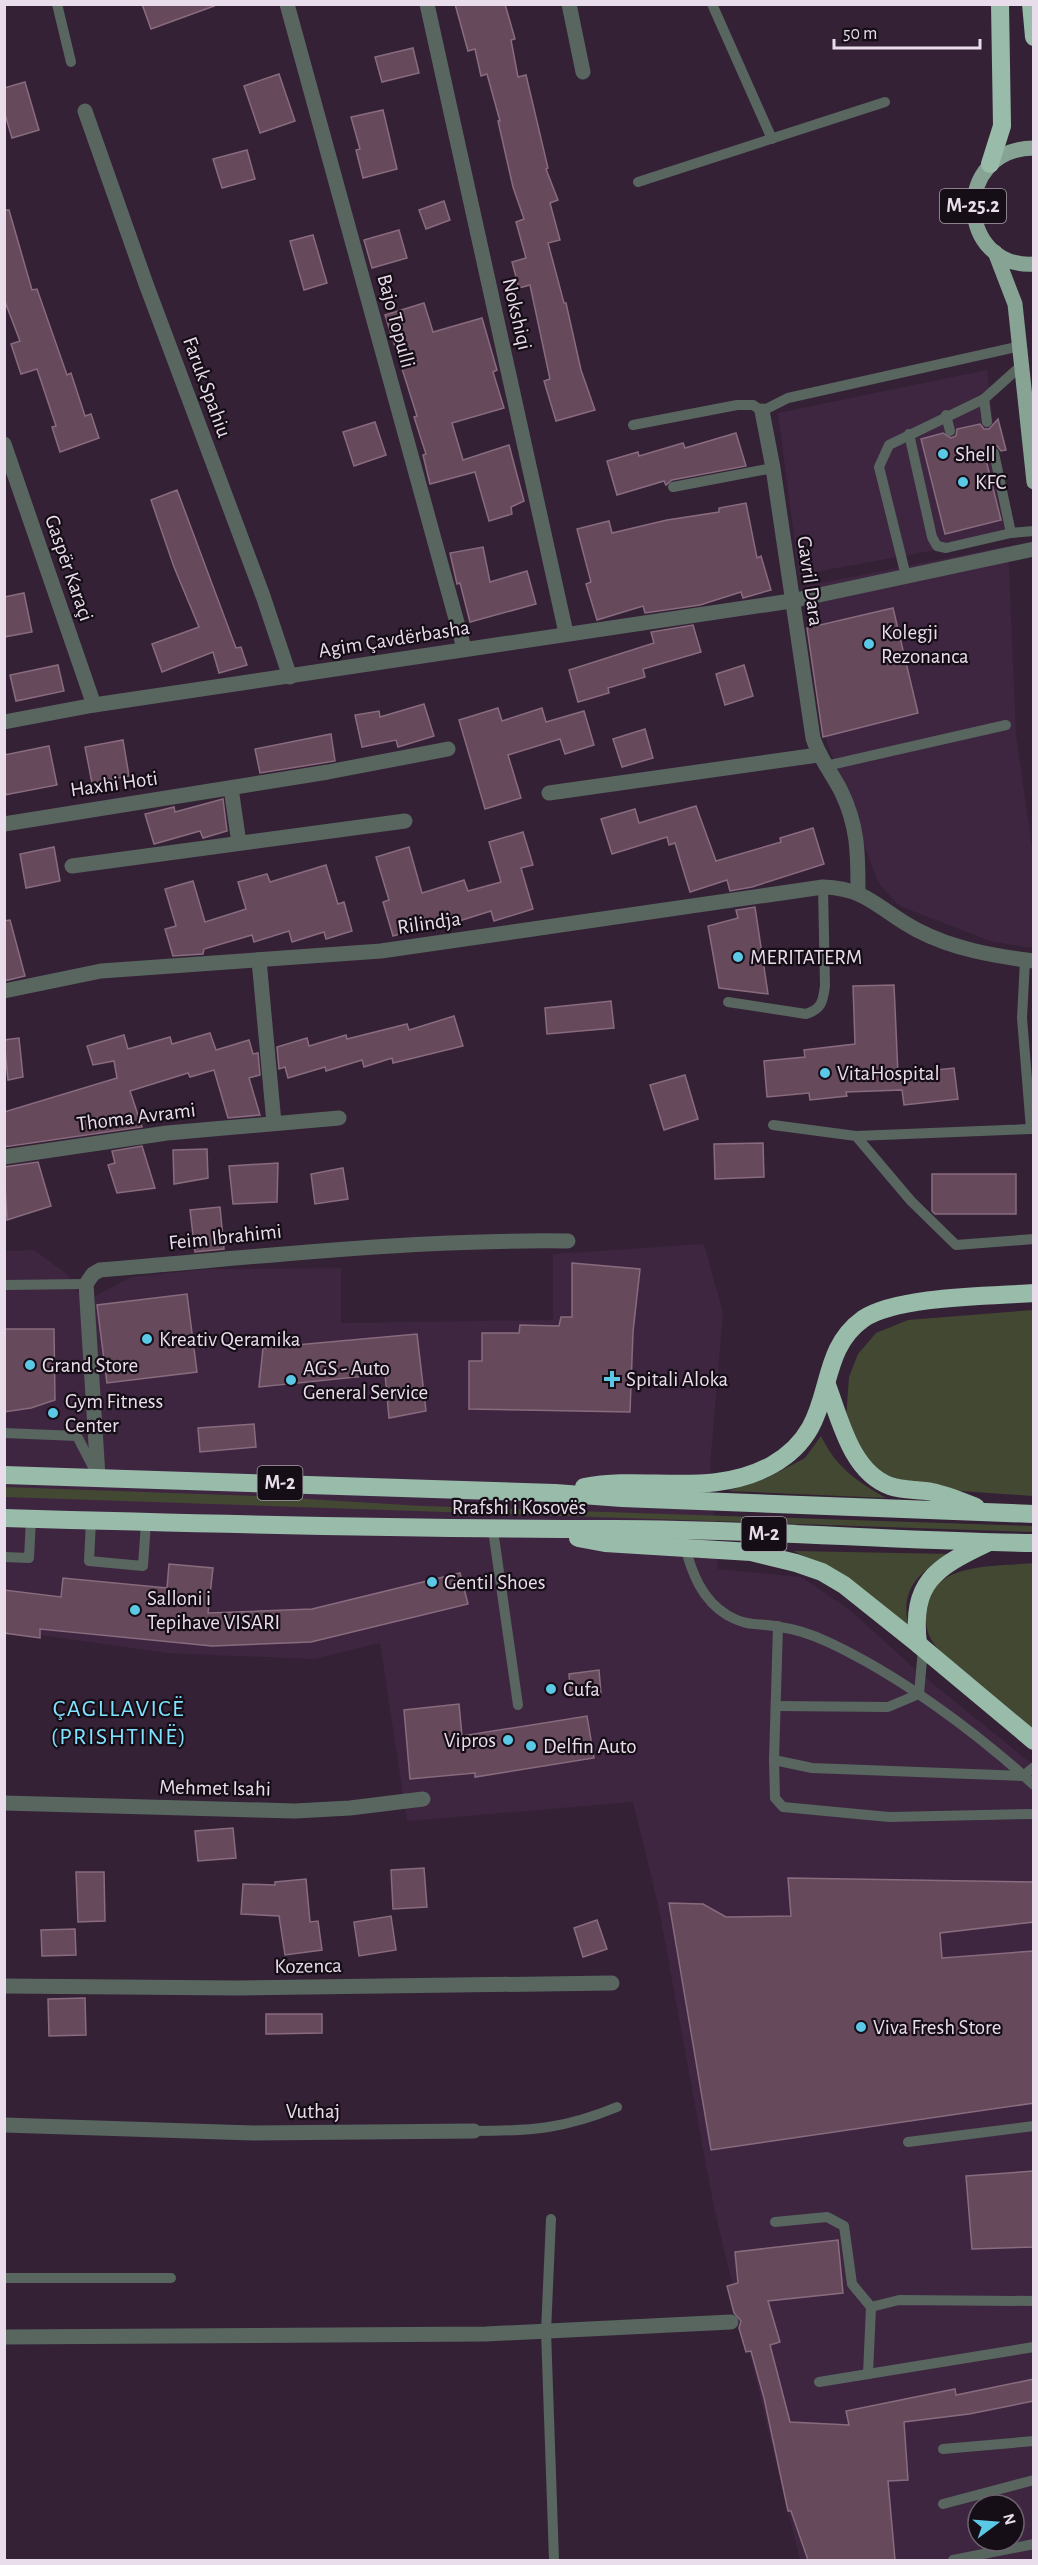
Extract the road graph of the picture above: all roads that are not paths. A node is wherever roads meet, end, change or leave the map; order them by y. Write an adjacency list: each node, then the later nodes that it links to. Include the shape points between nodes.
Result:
1 (57, 4): 9 (lane)
2 (287, 4): 41 (street, Bajo Topulli)
3 (428, 4): 40 (street, Nokshiqi)
4 (569, 4): 10 (street)
5 (712, 4): 13 (lane)
6 (1000, 4): 15 (highway, via 1002,126)
7 (1031, 4): 8 (highway)
8 (1034, 37)
9 (71, 62)
10 (583, 72)
11 (885, 102): 13 (lane)
12 (86, 111): 42 (street, Faruk Spahiu)
13 (772, 139): 16 (lane)
14 (1034, 148): 15 (main road, M-25.2, via 1004,154)
15 (990, 164): 17 (main road, M-25.2, via 974,193 973,210 976,226)
16 (638, 182)
17 (995, 252): 18 (main road, M-25.2, via 1010,261); 19 (main road, M-25.2, via 1015,304)
18 (1034, 264)
19 (1021, 346): 20 (main road, M-25.2); 22 (lane, via 788,398)
20 (1023, 364): 21 (lane); 33 (main road, M-25.2)
21 (984, 399): 23 (lane); 24 (lane)
22 (762, 411): 25 (lane, via 753,405 736,405); 30 (street, Gavril Dara)
23 (946, 416): 26 (lane); 27 (lane)
24 (987, 422)
25 (633, 425)
26 (950, 431)
27 (909, 434): 32 (lane); 38 (lane, via 889,445 879,467)
28 (4, 444): 43 (street, Gaspër Karaçi)
29 (992, 460): 36 (lane)
30 (773, 468): 34 (lane); 39 (street, Gavril Dara)
31 (928, 469): 32 (lane)
32 (917, 470): 36 (lane, via 937,546 946,548)
33 (1034, 482)
34 (673, 488)
35 (1034, 531): 36 (lane)
36 (1011, 533)
37 (1034, 549): 38 (street, Agim Çavdërbasha)
38 (906, 576): 39 (street, Agim Çavdërbasha)
39 (791, 601): 40 (street, Agim Çavdërbasha); 47 (street, Gavril Dara, via 813,738)
40 (566, 633): 41 (street, Agim Çavdërbasha)
41 (464, 648): 42 (street, Agim Çavdërbasha)
42 (290, 677): 43 (street, Agim Çavdërbasha)
43 (94, 705): 44 (street, Agim Çavdërbasha)
44 (4, 722)
45 (1006, 725): 47 (lane)
46 (448, 749): 48 (street, Haxhi Hoti)
47 (822, 761): 49 (street); 55 (street, Gavril Dara, via 841,791 857,833)
48 (231, 788): 51 (street, Haxhi Hoti); 52 (street)
49 (549, 793)
50 (405, 821): 52 (street)
51 (4, 824)
52 (239, 843): 53 (street)
53 (72, 866)
54 (823, 887): 55 (street, Rilindja); 56 (street, Rilindja, via 381,951); 59 (lane, via 825,986 823,1002 817,1010 806,1014)
55 (858, 891): 57 (street, via 919,931 957,946)
56 (259, 960): 58 (street, Rilindja, via 100,971); 62 (street)
57 (1029, 960): 60 (lane, via 1022,1018)
58 (4, 992)
59 (728, 1002)
60 (1031, 1083): 64 (lane)
61 (339, 1119): 62 (street, Thoma Avrami)
62 (274, 1123): 66 (street, Thoma Avrami, via 167,1132)
63 (773, 1125): 65 (lane)
64 (1032, 1133): 65 (lane)
65 (856, 1137): 67 (lane, via 911,1201 956,1245)
66 (4, 1157)
67 (1034, 1239)
68 (568, 1241): 69 (street, Feim Ibrahimi, via 465,1240 261,1254 100,1270)
69 (86, 1284): 70 (lane); 75 (street)
70 (4, 1286)
71 (1034, 1293): 72 (highway, via 902,1305 864,1318 842,1341)
72 (827, 1385): 76 (highway, via 815,1422 804,1438 791,1452 755,1474 718,1483 615,1483); 77 (highway, via 847,1438 862,1464 873,1474 889,1486 940,1494)
73 (4, 1433): 75 (lane, via 77,1436)
74 (4, 1475): 75 (highway, Rrafshi i Kosovës / M-2)
75 (98, 1477): 76 (highway, Rrafshi i Kosovës / M-2)
76 (555, 1493): 77 (highway, Rrafshi i Kosovës / M-2)
77 (989, 1513): 78 (highway, M-2)
78 (1034, 1514)
79 (4, 1518): 80 (highway, Rrafshi i Kosovës / M-2)
80 (31, 1519): 81 (highway, Rrafshi i Kosovës / M-2); 88 (lane, via 29,1558)
81 (91, 1520): 82 (highway, Rrafshi i Kosovës / M-2); 82 (lane, via 89,1561 143,1566)
82 (146, 1522): 83 (highway, Rrafshi i Kosovës / M-2)
83 (493, 1530): 84 (highway, Rrafshi i Kosovës / M-2); 92 (lane)
84 (538, 1531): 85 (highway, Rrafshi i Kosovës / M-2, via 615,1529); 87 (highway, via 605,1543)
85 (989, 1542): 86 (highway, Rrafshi i Kosovës / M-2); 90 (highway, via 940,1570 924,1587 916,1609)
86 (1034, 1543)
87 (685, 1547): 89 (lane, via 693,1575 725,1614 750,1626); 90 (highway, via 751,1552 822,1572)
88 (4, 1557)
89 (778, 1626): 91 (lane, via 828,1642); 93 (lane)
90 (921, 1646): 91 (lane); 94 (highway)
91 (919, 1694): 93 (lane, via 888,1707); 97 (lane)
92 (518, 1706)
93 (776, 1706): 95 (lane)
94 (1034, 1741)
95 (774, 1760): 97 (lane, via 812,1768); 101 (lane, via 775,1798 783,1807 889,1817)
96 (1034, 1767): 97 (lane)
97 (1023, 1776): 98 (lane)
98 (1034, 1785)
99 (423, 1799): 100 (street, Mehmet Isahi, via 295,1811)
100 (4, 1803)
101 (1034, 1814)
102 (612, 1983): 103 (street, Kozenca, via 237,1988)
103 (4, 1986)
104 (617, 2107): 107 (lane, Vuthaj, via 545,2130)
105 (4, 2125): 107 (street, Vuthaj, via 253,2133)
106 (1034, 2126): 108 (lane)
107 (474, 2131)
108 (908, 2142)
109 (551, 2219): 116 (lane)
110 (775, 2222): 114 (lane, via 827,2217 844,2226 852,2284)
111 (4, 2278): 112 (lane)
112 (171, 2278)
113 (1034, 2301): 114 (lane, via 899,2300)
114 (871, 2307): 119 (lane)
115 (730, 2322): 116 (street)
116 (546, 2331): 117 (street); 126 (lane)
117 (4, 2337)
118 (1034, 2347): 119 (lane)
119 (868, 2374): 120 (lane)
120 (819, 2382)
121 (1034, 2441): 122 (lane)
122 (943, 2449)
123 (1034, 2480): 124 (lane)
124 (943, 2504)
125 (1034, 2544): 127 (lane)
126 (554, 2560)
127 (953, 2560)

